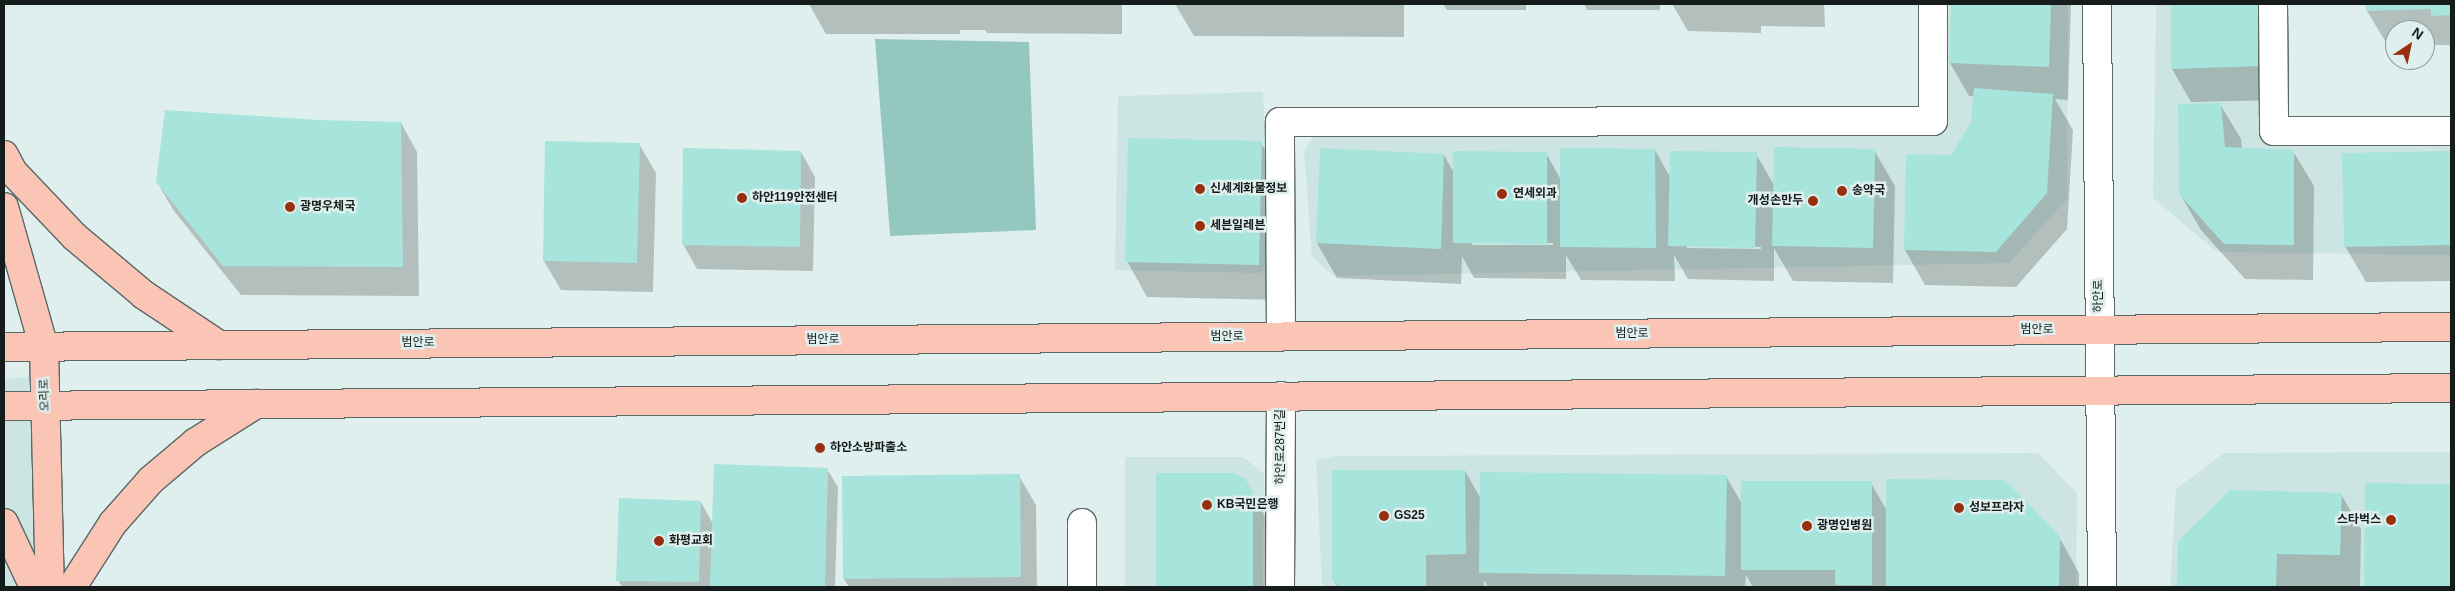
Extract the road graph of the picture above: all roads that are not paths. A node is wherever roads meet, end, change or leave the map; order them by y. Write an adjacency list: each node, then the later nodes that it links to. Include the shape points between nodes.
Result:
1 (1932, 4): 9 (street, via 1933,121 1280,122)
2 (2097, 4): 8 (street, 하안로)
3 (2273, 4): 4 (street, via 2274,131)
4 (2451, 131)
5 (4, 155): 10 (main road, via 13,172 75,237 144,295)
6 (4, 207): 12 (main road, 오리로)
7 (2451, 327): 8 (main road, 범안로)
8 (2099, 330): 9 (main road, 범안로); 14 (street, 하안로)
9 (1281, 336): 10 (main road, 범안로)
10 (219, 345): 12 (main road, 범안로)
11 (4, 347): 12 (main road, 범안로)
12 (44, 347): 18 (main road, 오리로)
13 (2451, 388): 14 (main road)
14 (2100, 390): 15 (main road); 26 (street, 하안로)
15 (1281, 396): 16 (main road); 25 (street, 하안로287번길)
16 (256, 404): 18 (main road); 23 (main road, via 196,442 151,480 112,523)
17 (4, 406): 18 (main road)
18 (46, 406): 22 (main road, 오리로)
19 (4, 523): 21 (main road)
20 (1082, 524): 24 (street)
21 (34, 587)
22 (50, 587)
23 (72, 587)
24 (1082, 587)
25 (1280, 587)
26 (2102, 587)

